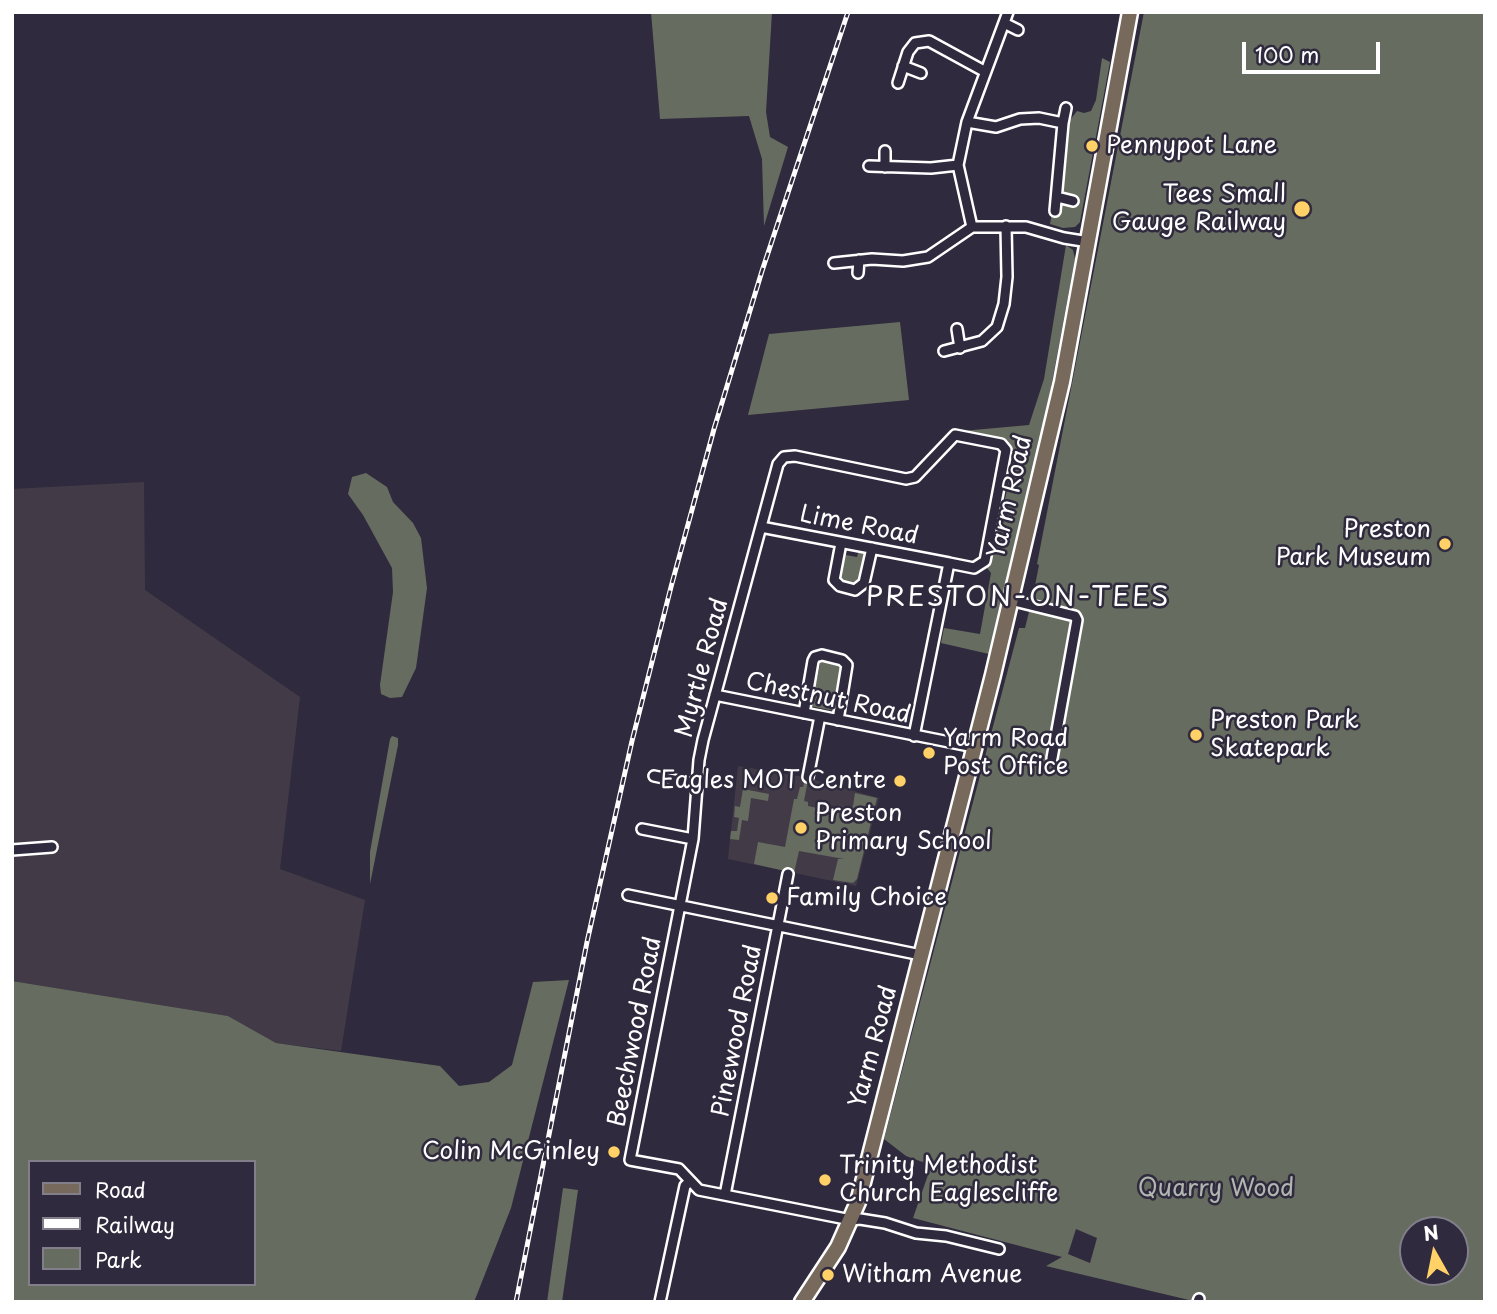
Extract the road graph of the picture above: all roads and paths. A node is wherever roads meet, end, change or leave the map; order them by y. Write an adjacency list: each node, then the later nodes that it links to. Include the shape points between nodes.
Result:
1 (1008, 12): 3 (street)
2 (1130, 12): 21 (main road, Yarm Road)
3 (1004, 23): 4 (street); 6 (street)
4 (1018, 30)
5 (903, 66): 6 (street, via 915,43 929,41); 7 (street); 8 (street)
6 (984, 71): 10 (street)
7 (921, 73)
8 (898, 83)
9 (1066, 108): 11 (street)
10 (967, 122): 11 (street, via 996,127 1030,119); 13 (street)
11 (1063, 122): 16 (street)
12 (885, 151): 15 (street)
13 (958, 165): 15 (street); 20 (street)
14 (869, 166): 15 (street)
15 (885, 167)
16 (1057, 197): 17 (street); 18 (street)
17 (1073, 201)
18 (1055, 211)
19 (1006, 226): 20 (street); 21 (street); 26 (street, via 1007,277 997,327 982,341)
20 (972, 228): 22 (street, via 928,257)
21 (1089, 242): 33 (main road, Yarm Road, via 1062,383)
22 (859, 260): 23 (street); 24 (street)
23 (834, 263)
24 (858, 273)
25 (957, 329): 26 (street)
26 (960, 348): 27 (street)
27 (944, 351)
28 (1004, 447): 29 (street, Myrtle Road, via 955,435 915,477 906,480 784,457 778,464); 32 (street, Lime Road, via 1007,454 985,561 974,568)
29 (761, 527): 30 (street, Lime Road); 34 (street, Myrtle Road)
30 (841, 543): 31 (street, Lime Road); 31 (street, via 834,580 855,590 864,583)
31 (872, 548): 32 (street, Lime Road)
32 (949, 563): 38 (street)
33 (1010, 600): 39 (main road, Yarm Road); 40 (street, via 1077,620)
34 (715, 695): 35 (street, Chestnut Road); 43 (street, Myrtle Road)
35 (804, 713): 36 (street, Chestnut Road); 37 (street, via 813,661 822,655 847,665)
36 (820, 716): 37 (street, Chestnut Road); 42 (street)
37 (838, 720): 38 (street, Chestnut Road)
38 (914, 736): 39 (street, Chestnut Road)
39 (974, 747): 52 (main road, Yarm Road)
40 (1052, 758)
41 (654, 776): 43 (street)
42 (808, 777)
43 (698, 785): 45 (street, Myrtle Road)
44 (642, 829): 45 (street)
45 (693, 839): 50 (street, Myrtle Road)
46 (52, 847): 47 (street)
47 (12, 850)
48 (788, 874): 51 (street, Pinewood Road)
49 (628, 895): 50 (street)
50 (681, 905): 51 (street); 53 (street, Beechwood Road, via 630,1160 679,1169)
51 (779, 925): 52 (street); 54 (street, Pinewood Road)
52 (921, 955): 55 (main road, Yarm Road)
53 (690, 1181): 54 (street, via 699,1190); 57 (street, via 685,1186)
54 (725, 1195): 55 (street)
55 (851, 1220): 56 (street, via 885,1223); 58 (main road, Yarm Road)
56 (999, 1249)
57 (660, 1302)
58 (802, 1302)

